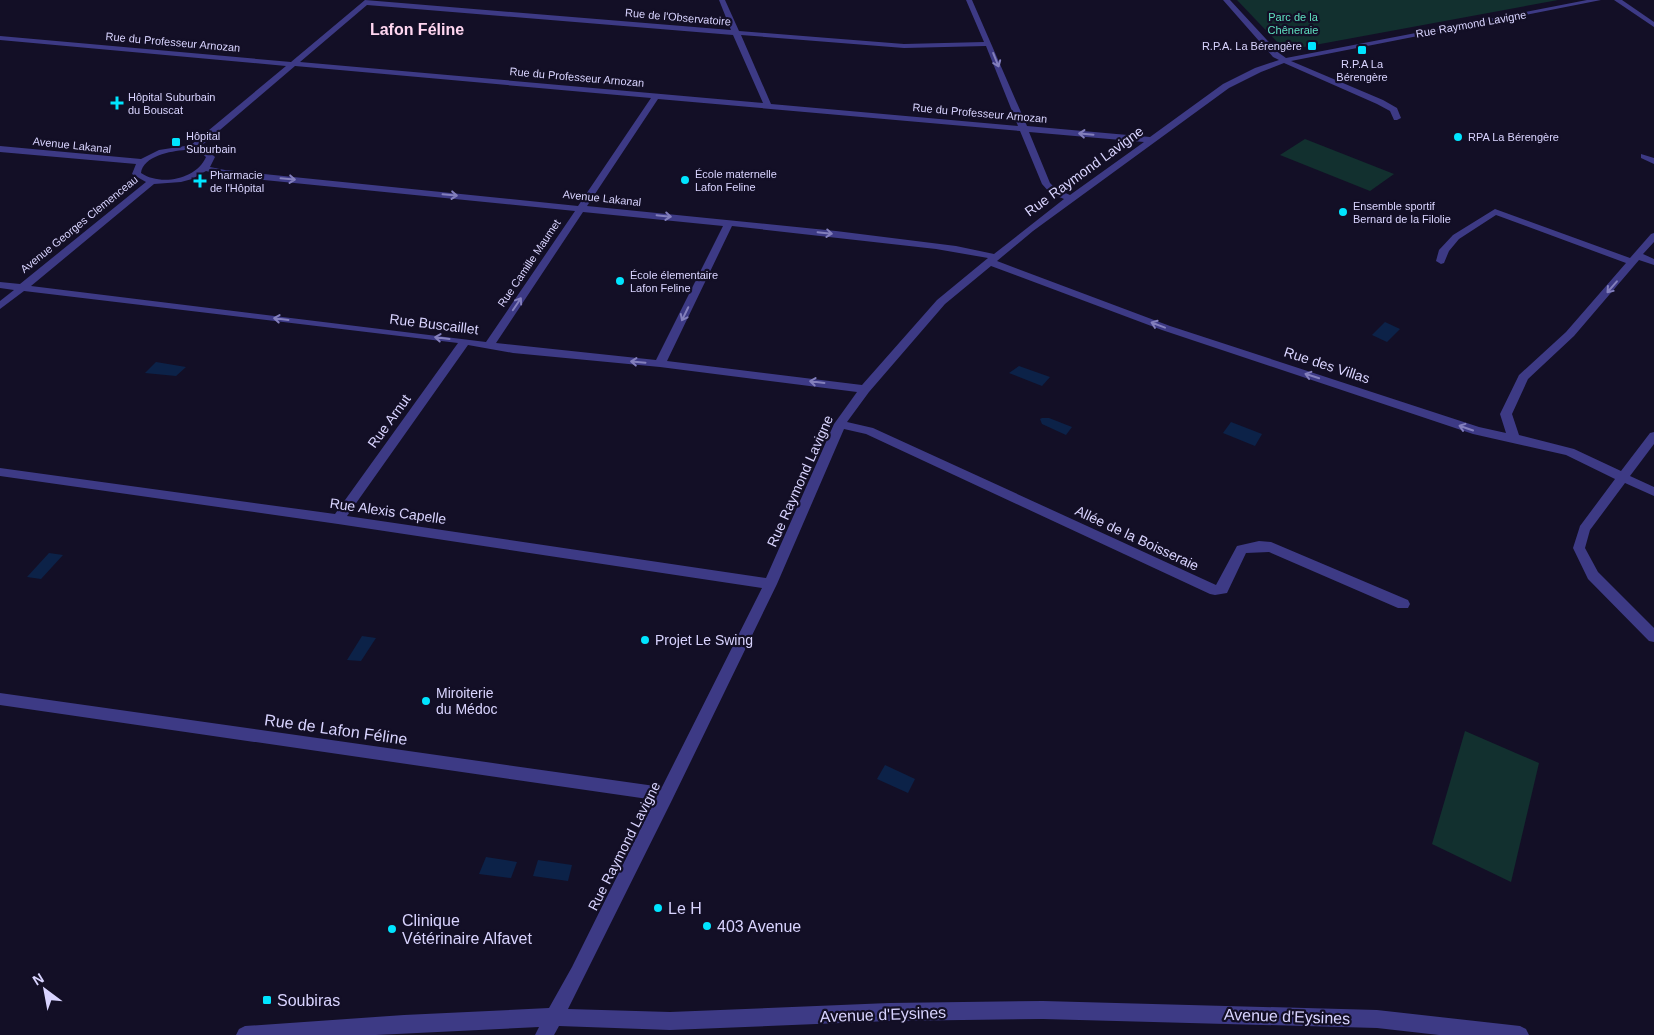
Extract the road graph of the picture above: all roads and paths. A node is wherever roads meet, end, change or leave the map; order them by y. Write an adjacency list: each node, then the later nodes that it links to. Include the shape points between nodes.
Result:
1 (722, 0): 8 (street)
2 (969, 0): 10 (street)
3 (1226, 0): 11 (street, via 1266,45)
4 (1598, 0): 11 (street, Rue Raymond Lavigne)
5 (1617, 0): 7 (street)
6 (368, 2): 8 (street, Rue de l'Observatoire); 12 (street)
7 (1654, 25)
8 (737, 34): 10 (street, Rue de l'Observatoire, via 904,46); 14 (street)
9 (0, 38): 12 (street, Rue du Professeur Arnozan)
10 (989, 44): 16 (street, one-way to 16)
11 (1285, 60): 15 (street, via 1380,102 1394,110); 17 (street, Rue Raymond Lavigne, via 1226,86)
12 (294, 64): 13 (street, Rue du Professeur Arnozan); 18 (street)
13 (656, 96): 14 (street, Rue du Professeur Arnozan); 26 (street, Rue Camille Maumet)
14 (768, 106): 16 (street, Rue du Professeur Arnozan)
15 (1397, 118)
16 (1024, 128): 17 (street, Rue du Professeur Arnozan, one-way to 16); 25 (street, via 1046,184)
17 (1152, 140): 25 (street, Rue Raymond Lavigne)
18 (193, 148): 22 (street, via 166,151); 23 (street, via 208,153 211,158)
19 (0, 149): 22 (street, Avenue Lakanal)
20 (1654, 154): 21 (street, via 1644,156)
21 (1654, 161)
22 (142, 162): 24 (street, via 136,174)
23 (205, 168): 24 (street, via 180,180); 26 (street, Avenue Lakanal, one-way to 26, via 225,173)
24 (151, 182): 34 (street, Avenue Georges Clemenceau)
25 (1071, 199): 30 (street, Rue Raymond Lavigne)
26 (581, 208): 27 (street, Avenue Lakanal, one-way to 27); 37 (street, Rue Camille Maumet, one-way to 26)
27 (729, 223): 30 (street, Avenue Lakanal, one-way to 30, via 964,248); 38 (street, one-way to 38)
28 (1654, 236): 29 (street)
29 (1635, 258): 31 (street, via 1495,212 1456,237 1444,250); 32 (street); 42 (street, one-way to 42, via 1570,334 1524,377 1506,414)
30 (993, 260): 39 (street, Rue Raymond Lavigne, via 941,302); 42 (street, Rue des Villas, one-way to 30, via 1477,431 1166,328)
31 (1440, 261)
32 (1654, 262)
33 (0, 284): 34 (street, Rue Buscaillet)
34 (22, 287): 35 (street, Avenue Georges Clemenceau); 36 (street, Rue Buscaillet, one-way to 34)
35 (0, 306)
36 (465, 341): 37 (street, Rue Buscaillet); 46 (street, Rue Arnut)
37 (490, 344): 38 (street, Rue Buscaillet, one-way to 37, via 513,350)
38 (660, 364): 39 (street, Rue Buscaillet, one-way to 38)
39 (865, 389): 40 (street, Rue Raymond Lavigne)
40 (840, 424): 47 (street, Rue Raymond Lavigne); 48 (street, Allée de la Boisseraie, via 869,431 1214,590 1222,589 1242,550 1259,546 1271,547)
41 (1654, 436): 44 (street)
42 (1514, 438): 44 (street, Rue des Villas, via 1570,452)
43 (0, 472): 46 (street, Rue Alexis Capelle)
44 (1622, 478): 45 (street, Rue des Villas); 49 (street, via 1584,529 1578,548 1593,574)
45 (1654, 492)
46 (338, 518): 47 (street, Rue Alexis Capelle)
47 (770, 584): 51 (street, Rue Raymond Lavigne)
48 (1403, 604)
49 (1654, 637)
50 (0, 699): 51 (street, Rue de Lafon Féline)
51 (667, 795): 52 (street, Rue Raymond Lavigne)
52 (554, 1017): 53 (street, Avenue d'Eysines, via 670,1021 890,1012 1151,1011 1377,1019); 54 (street, Avenue d'Eysines); 55 (street, Rue Raymond Lavigne)
53 (1460, 1032): 56 (street, Avenue d'Eysines)
54 (245, 1035)
55 (544, 1035)
56 (1520, 1035)

